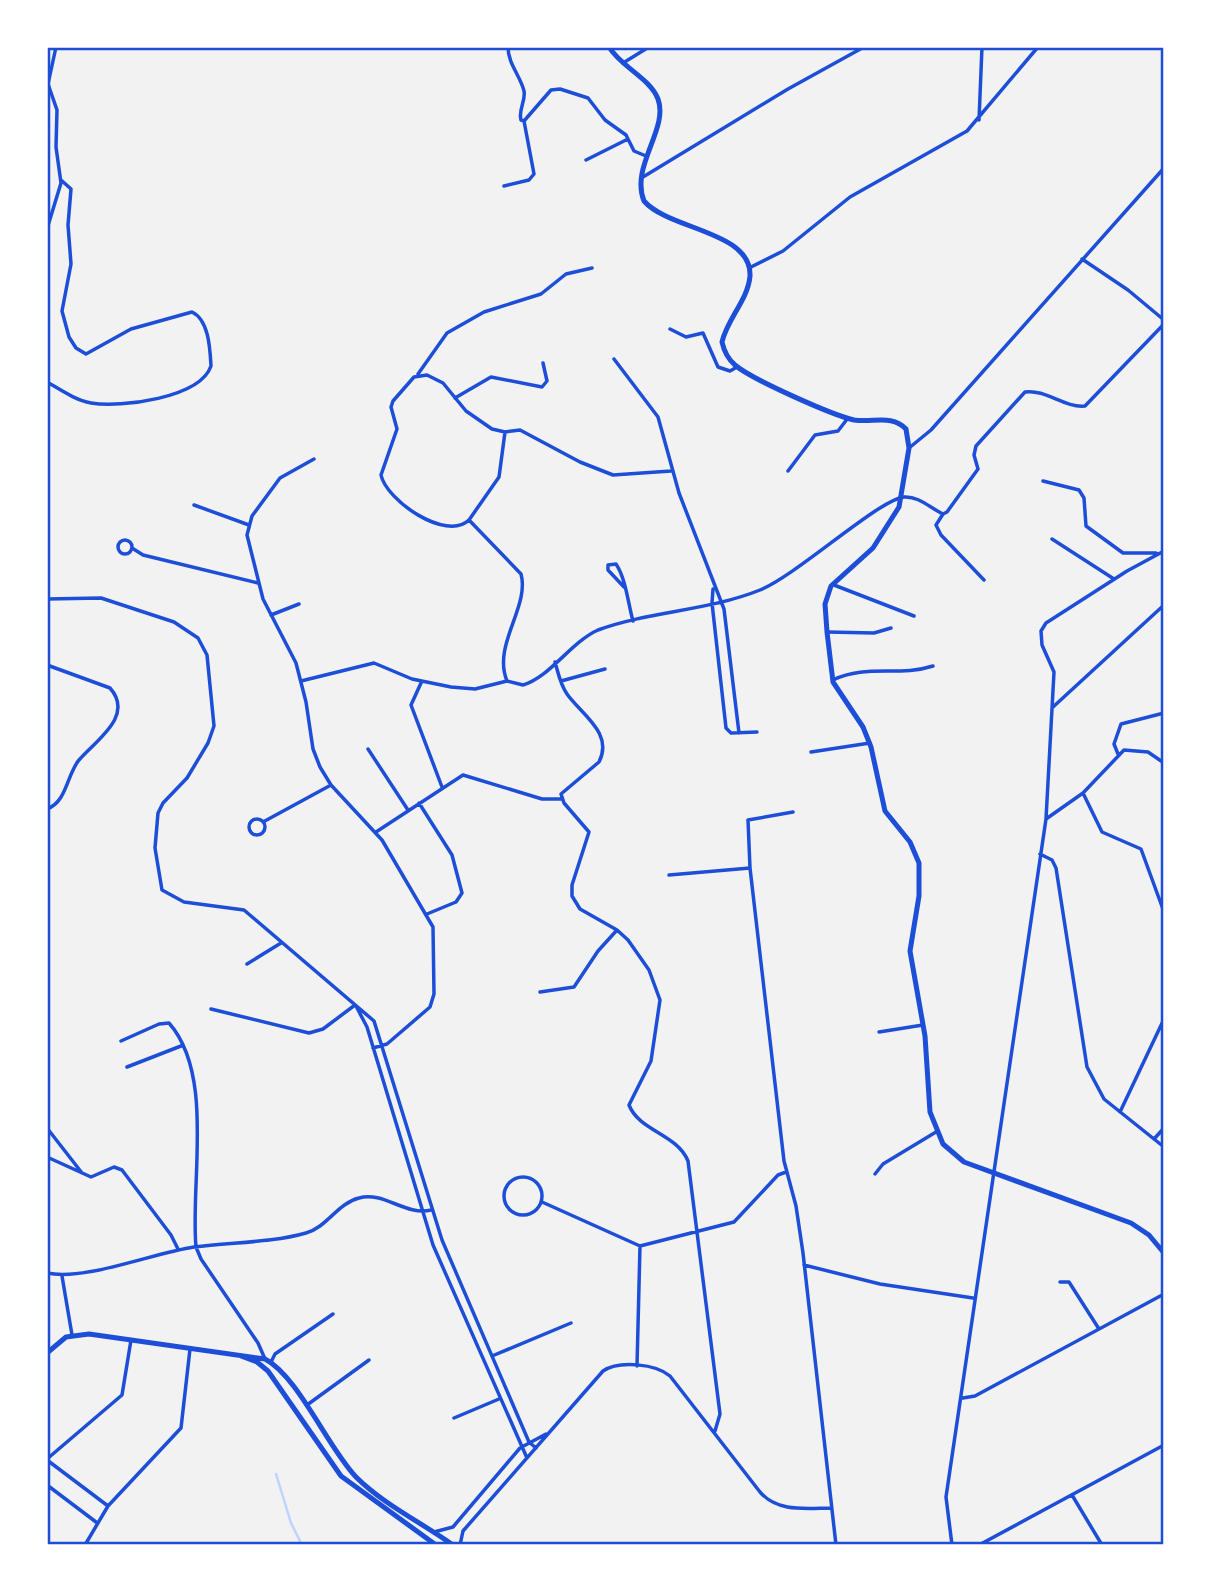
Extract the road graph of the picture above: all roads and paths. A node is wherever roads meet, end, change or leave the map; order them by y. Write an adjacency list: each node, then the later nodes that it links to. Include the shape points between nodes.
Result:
1 (56, 47): 9 (street)
2 (508, 47): 10 (street, via 523,89 519,116)
3 (609, 47): 8 (main road)
4 (649, 47): 8 (street)
5 (864, 47): 16 (street)
6 (982, 47): 11 (street)
7 (1038, 47): 11 (street)
8 (622, 64): 13 (main road, via 658,99 659,117)
9 (48, 84): 17 (street, via 57,110)
10 (524, 121): 12 (street, via 551,90 560,89 588,98); 18 (street, via 534,174 529,180)
11 (979, 122): 22 (street, via 850,197 783,251)
12 (628, 139): 13 (street, via 634,151); 14 (street)
13 (646, 156): 16 (main road)
14 (586, 160)
15 (1164, 167): 20 (street)
16 (641, 178): 22 (main road, via 642,195 650,208 733,245)
17 (61, 180): 19 (street); 29 (street, via 71,189 71,264 62,311 76,348 86,354 94,352 120,333 192,312 200,317 211,366 200,381 146,402 91,403)
18 (504, 186)
19 (47, 229)
20 (1082, 259): 23 (street, via 1129,290); 33 (street, via 931,430)
21 (592, 268): 28 (street, via 566,274 541,294 484,312 447,333)
22 (749, 268): 27 (main road, via 748,287 722,342)
23 (1164, 322): 40 (street, via 1085,406 1025,392 976,446 978,468)
24 (670, 329): 27 (street, via 686,337 703,333 718,368 730,371)
25 (614, 359): 35 (street, via 658,417)
26 (543, 363): 30 (street, via 547,381 542,387 491,377)
27 (737, 367): 31 (main road)
28 (418, 374): 30 (street, via 436,379); 41 (street, via 391,407 397,429 382,469 382,482 400,503 437,524 456,527)
29 (47, 382)
30 (456, 398): 32 (street, via 470,414)
31 (848, 418): 33 (main road, via 900,423 906,429); 36 (street, via 838,431 815,435)
32 (505, 432): 35 (street, via 520,430 617,476); 41 (street, via 499,477)
33 (909, 447): 38 (main road)
34 (314, 459): 42 (street, via 280,478)
35 (671, 471): 51 (street)
36 (788, 471)
37 (1043, 481): 46 (street, via 1079,490 1086,526 1123,553)
38 (902, 497): 40 (street, via 920,500); 50 (main road, via 873,548); 54 (street, via 780,580)
39 (194, 505): 42 (street)
40 (943, 514): 48 (street, via 936,526 941,535)
41 (469, 520): 69 (street, via 518,569 523,580 503,657)
42 (249, 525): 49 (street, via 247,535)
43 (1052, 539): 47 (street)
44 (132, 548): 49 (street, via 143,555)
45 (1164, 551): 46 (street)
46 (1158, 552): 47 (street)
47 (1114, 579): 72 (street, via 1046,623 1041,638 1054,672)
48 (984, 580)
49 (258, 583): 58 (street)
50 (832, 584): 59 (street); 62 (main road, via 825,604)
51 (713, 586): 54 (street); 55 (street)
52 (624, 587): 52 (street, via 619,568 608,565 608,570); 60 (street)
53 (47, 599): 98 (street, via 101,598 181,625 198,638 209,668 214,726 187,778 158,813 159,883 167,894 184,902 244,910)
54 (721, 601): 55 (street); 75 (street)
55 (712, 603): 60 (street); 75 (street, via 726,728)
56 (299, 604): 58 (street)
57 (1164, 606): 72 (street)
58 (271, 615): 68 (street)
59 (914, 616)
60 (633, 621): 63 (street, via 587,635)
61 (891, 628): 62 (street, via 874,633)
62 (827, 632): 67 (main road)
63 (555, 662): 69 (street, via 529,683 518,686); 70 (street)
64 (47, 665): 86 (street, via 110,688 117,709 109,732 80,758 58,802)
65 (933, 666): 67 (street, via 860,670)
66 (605, 669): 70 (street)
67 (833, 680): 76 (main road)
68 (301, 681): 71 (street, via 374,663); 81 (street, via 315,755)
69 (507, 681): 71 (street, via 464,689)
70 (561, 681): 84 (street, via 595,725 603,750 599,761 563,790)
71 (421, 682): 82 (street, via 411,705)
72 (1052, 709): 89 (street)
73 (1164, 713): 79 (street, via 1121,724 1114,744)
74 (757, 732): 75 (street)
75 (739, 733)
76 (870, 743): 78 (street); 104 (main road, via 885,811 910,842 919,863 920,889 910,951)
77 (368, 749): 87 (street)
78 (811, 752)
79 (1118, 754): 80 (street, via 1131,749 1148,752); 83 (street)
80 (1164, 763)
81 (331, 785): 90 (street); 91 (street)
82 (442, 787): 84 (street, via 468,775 542,799); 85 (street)
83 (1083, 793): 89 (street); 95 (street, via 1101,832 1141,849)
84 (561, 799): 97 (street, via 589,832 570,890 574,902)
85 (419, 803): 87 (street); 96 (street, via 452,855 462,893 456,902)
86 (47, 809)
87 (408, 810): 91 (street)
88 (793, 812): 93 (street, via 748,820)
89 (1046, 819): 92 (street)
90 (263, 822): 90 (street, via 251,822 251,832 262,833)
91 (376, 832): 96 (street)
92 (1040, 854): 111 (street, via 1056,868 1087,1067 1104,1099); 119 (street)
93 (750, 868): 94 (street); 118 (street)
94 (669, 875)
95 (1164, 912)
96 (427, 914): 108 (street, via 434,939 433,1000 425,1013)
97 (617, 930): 100 (street, via 574,987); 125 (street, via 646,964 661,1006 651,1061 629,1105 635,1116 685,1153)
98 (281, 943): 99 (street); 101 (street)
99 (247, 964)
100 (540, 992)
101 (355, 1005): 102 (street, via 323,1030 309,1033); 108 (street, via 374,1021); 109 (street)
102 (211, 1009)
103 (1164, 1019): 111 (street)
104 (923, 1025): 105 (street); 114 (main road)
105 (879, 1032)
106 (121, 1041): 107 (street, via 165,1023 173,1027)
107 (181, 1046): 110 (street); 127 (street, via 190,1066 197,1111)
108 (382, 1046): 109 (street); 123 (street)
109 (373, 1048): 124 (street)
110 (127, 1067)
111 (1120, 1112): 115 (street)
112 (47, 1128): 121 (street)
113 (1164, 1128): 115 (street)
114 (936, 1132): 119 (main road, via 952,1154); 120 (street, via 883,1164)
115 (1154, 1139): 116 (street)
116 (1164, 1147)
117 (47, 1157): 121 (street)
118 (786, 1172): 125 (street, via 734,1222); 130 (street)
119 (992, 1173): 129 (main road, via 1131,1223); 135 (street)
120 (875, 1174)
121 (83, 1175): 128 (street, via 95,1178 114,1167 122,1170)
122 (542, 1202): 122 (street, via 542,1190 529,1178 511,1181 504,1192 506,1205 521,1216 534,1213); 126 (street)
123 (431, 1210): 124 (street); 144 (street)
124 (421, 1212): 127 (street, via 360,1197 307,1233); 149 (street)
125 (696, 1234): 126 (street); 152 (street, via 720,1415)
126 (640, 1246): 147 (street)
127 (196, 1247): 128 (street); 146 (street)
128 (178, 1250): 132 (street)
129 (1164, 1253)
130 (804, 1265): 135 (street, via 880,1284); 164 (street)
131 (47, 1273): 132 (street)
132 (62, 1276): 139 (street)
133 (1060, 1282): 138 (street, via 1069,1282)
134 (1164, 1294): 138 (street)
135 (974, 1298): 148 (street)
136 (333, 1314): 146 (street)
137 (570, 1323): 144 (street)
138 (1098, 1329): 148 (street, via 975,1396)
139 (72, 1335): 140 (main road); 142 (main road)
140 (131, 1340): 141 (main road); 159 (street, via 122,1395)
141 (190, 1349): 143 (main road); 163 (street, via 181,1428)
142 (47, 1353)
143 (231, 1353): 146 (main road); 165 (main road, via 263,1366 341,1476)
144 (492, 1356): 154 (street)
145 (369, 1360): 150 (street)
146 (268, 1361): 150 (main road)
147 (637, 1366): 152 (street, via 665,1371); 153 (street, via 612,1366 603,1371)
148 (963, 1398): 173 (street, via 946,1497)
149 (499, 1399): 151 (street); 156 (street)
150 (305, 1406): 162 (main road, via 354,1474)
151 (454, 1418)
152 (715, 1431): 164 (street, via 771,1502 787,1508)
153 (548, 1433): 154 (street); 157 (street)
154 (529, 1442): 156 (street); 157 (street)
155 (1164, 1445): 161 (street)
156 (520, 1448): 158 (street); 167 (street, via 456,1524)
157 (536, 1448): 158 (street)
158 (527, 1458): 171 (street, via 463,1531)
159 (47, 1460): 163 (street)
160 (47, 1485): 166 (street)
161 (1072, 1495): 174 (street); 175 (street)
162 (393, 1504): 165 (main road); 167 (main road)
163 (108, 1506): 166 (street)
164 (832, 1508): 172 (street)
165 (388, 1512): 169 (main road)
166 (96, 1523): 168 (street)
167 (434, 1532): 170 (main road)
168 (85, 1545)
169 (436, 1545)
170 (453, 1545)
171 (460, 1545)
172 (836, 1545)
173 (952, 1545)
174 (979, 1545)
175 (1102, 1545)

